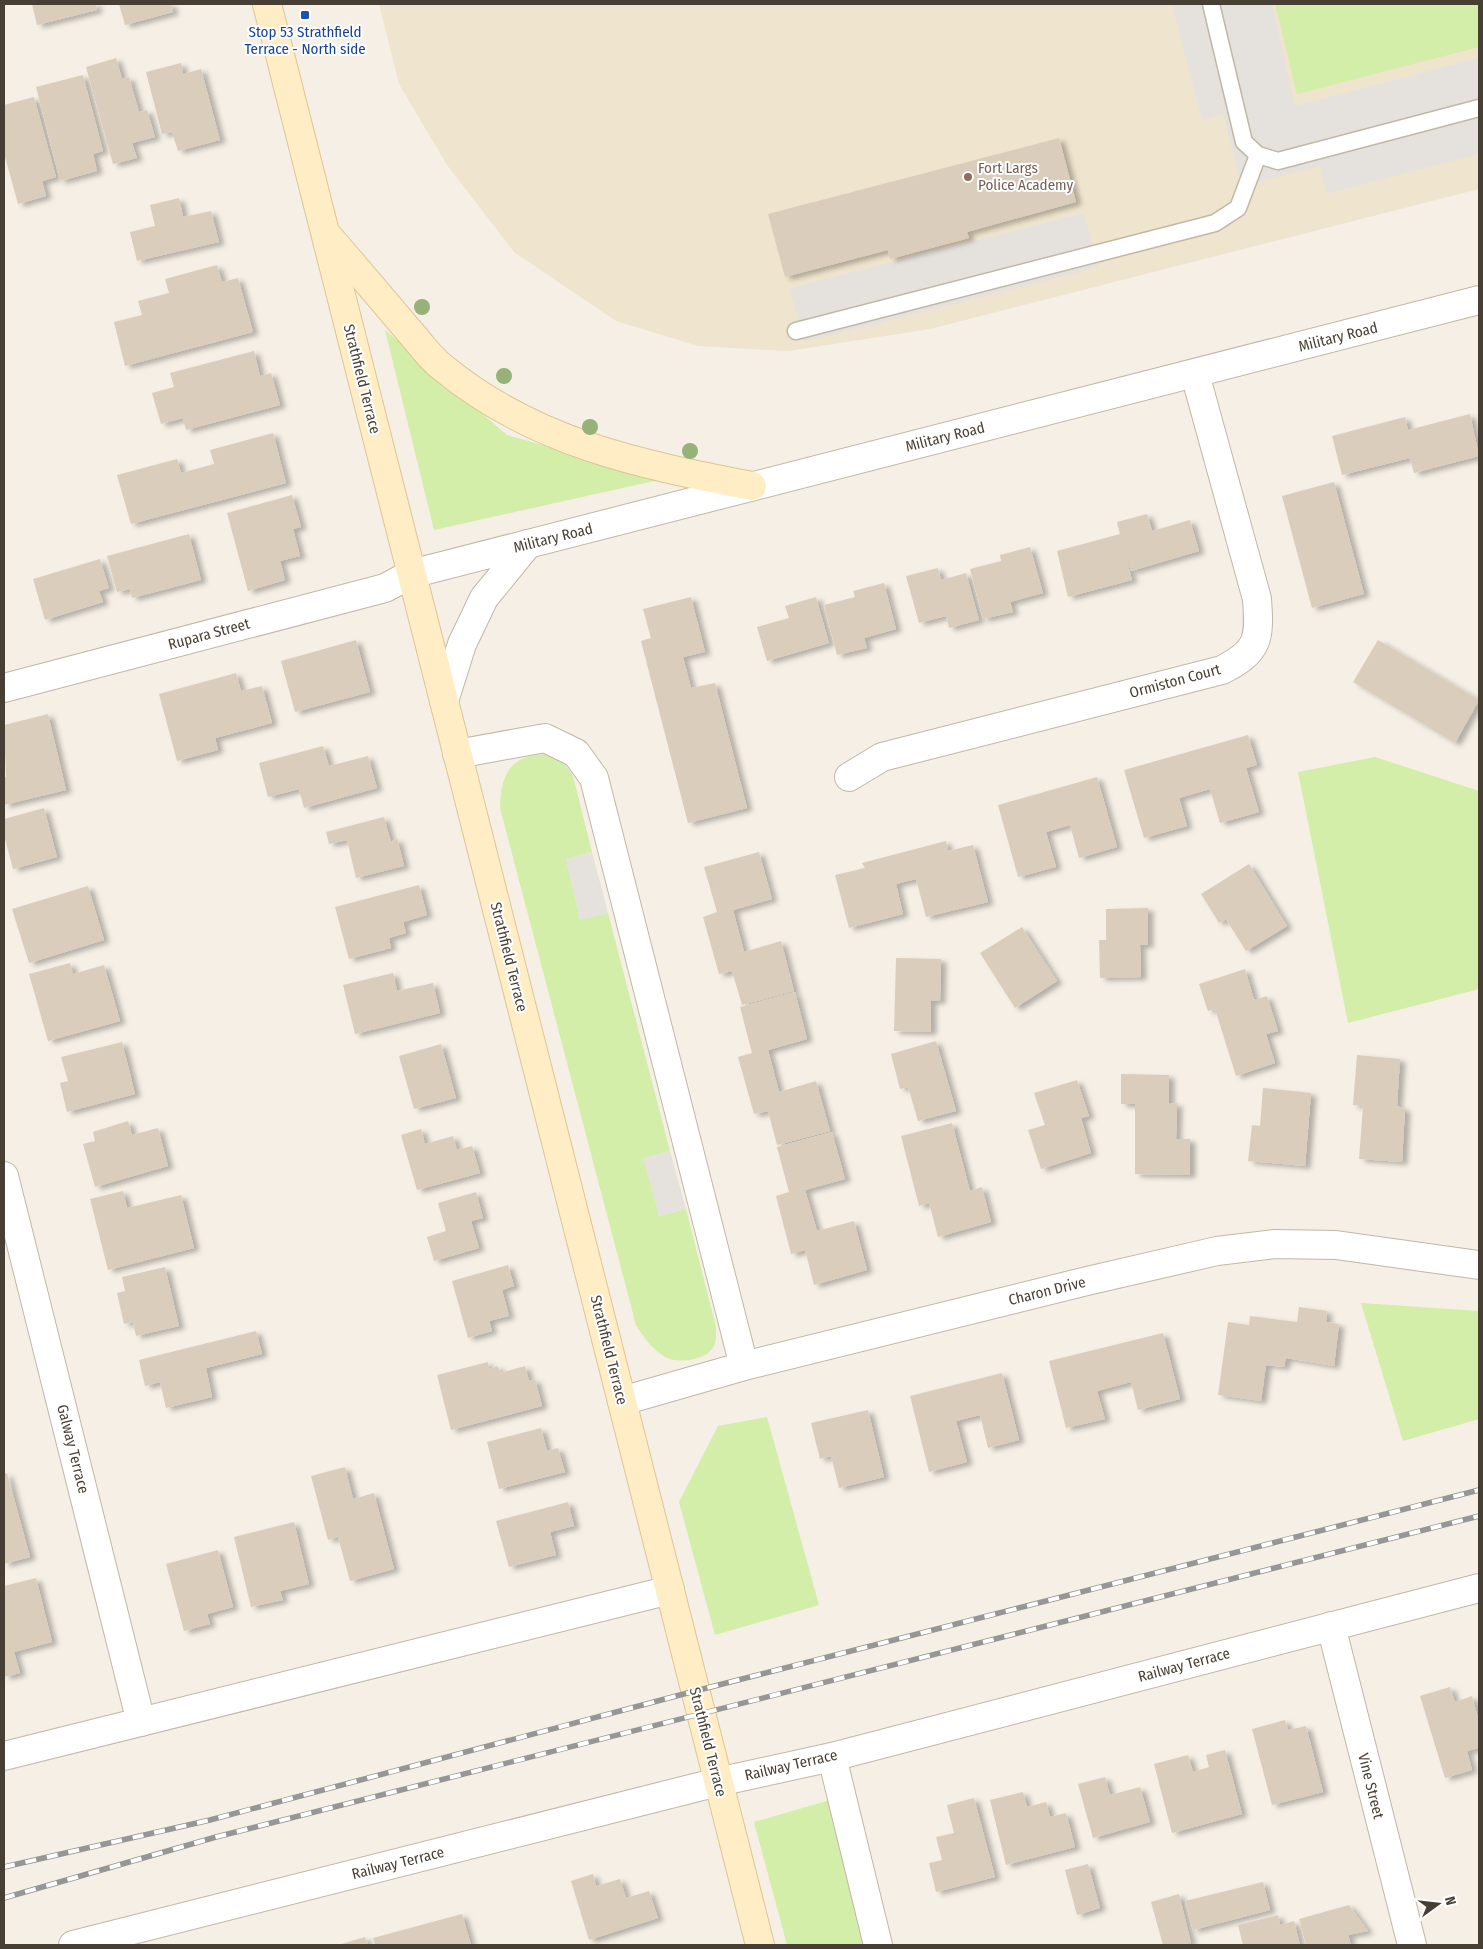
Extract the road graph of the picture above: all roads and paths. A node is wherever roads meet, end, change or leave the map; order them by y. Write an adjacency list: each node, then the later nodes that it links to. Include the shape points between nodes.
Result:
1 (267, 4): 5 (main road, Strathfield Terrace)
2 (1211, 4): 4 (lane, via 1244,142)
3 (1479, 108): 4 (lane, via 1278,161)
4 (1258, 155): 7 (lane, via 1238,208 1215,223)
5 (324, 231): 9 (main road, via 440,367 490,401 551,433 594,450 634,462); 11 (main road, Strathfield Terrace)
6 (1479, 300): 8 (street, Military Road)
7 (796, 331)
8 (1195, 374): 9 (street, Military Road); 15 (street, Ormiston Court, via 1257,599 1258,638 1252,651 1222,670 882,758)
9 (752, 486): 10 (street, Military Road)
10 (528, 544): 11 (street, Military Road); 13 (street, via 484,598 462,644)
11 (412, 574): 12 (street, Rupara Street, via 385,588); 13 (main road, Strathfield Terrace)
12 (4, 688)
13 (444, 701): 14 (main road, Strathfield Terrace)
14 (458, 754): 18 (street, via 545,738 576,753 594,778); 19 (main road, Strathfield Terrace)
15 (848, 777)
16 (4, 1176): 23 (street, Galway Terrace)
17 (1479, 1265): 18 (street, Charon Drive, via 1336,1245 1275,1244 1217,1251)
18 (744, 1366): 19 (street, Charon Drive)
19 (622, 1402): 21 (main road, Strathfield Terrace)
20 (1479, 1588): 22 (street, Railway Terrace)
21 (670, 1590): 23 (street); 26 (main road, Strathfield Terrace)
22 (1331, 1626): 25 (street, Railway Terrace); 30 (street, Vine Street)
23 (141, 1722): 24 (street)
24 (4, 1756)
25 (832, 1757): 26 (street, Railway Terrace); 29 (street)
26 (718, 1782): 27 (street, Railway Terrace); 28 (main road, Strathfield Terrace)
27 (73, 1945)
28 (760, 1945)
29 (878, 1945)
30 (1412, 1945)

